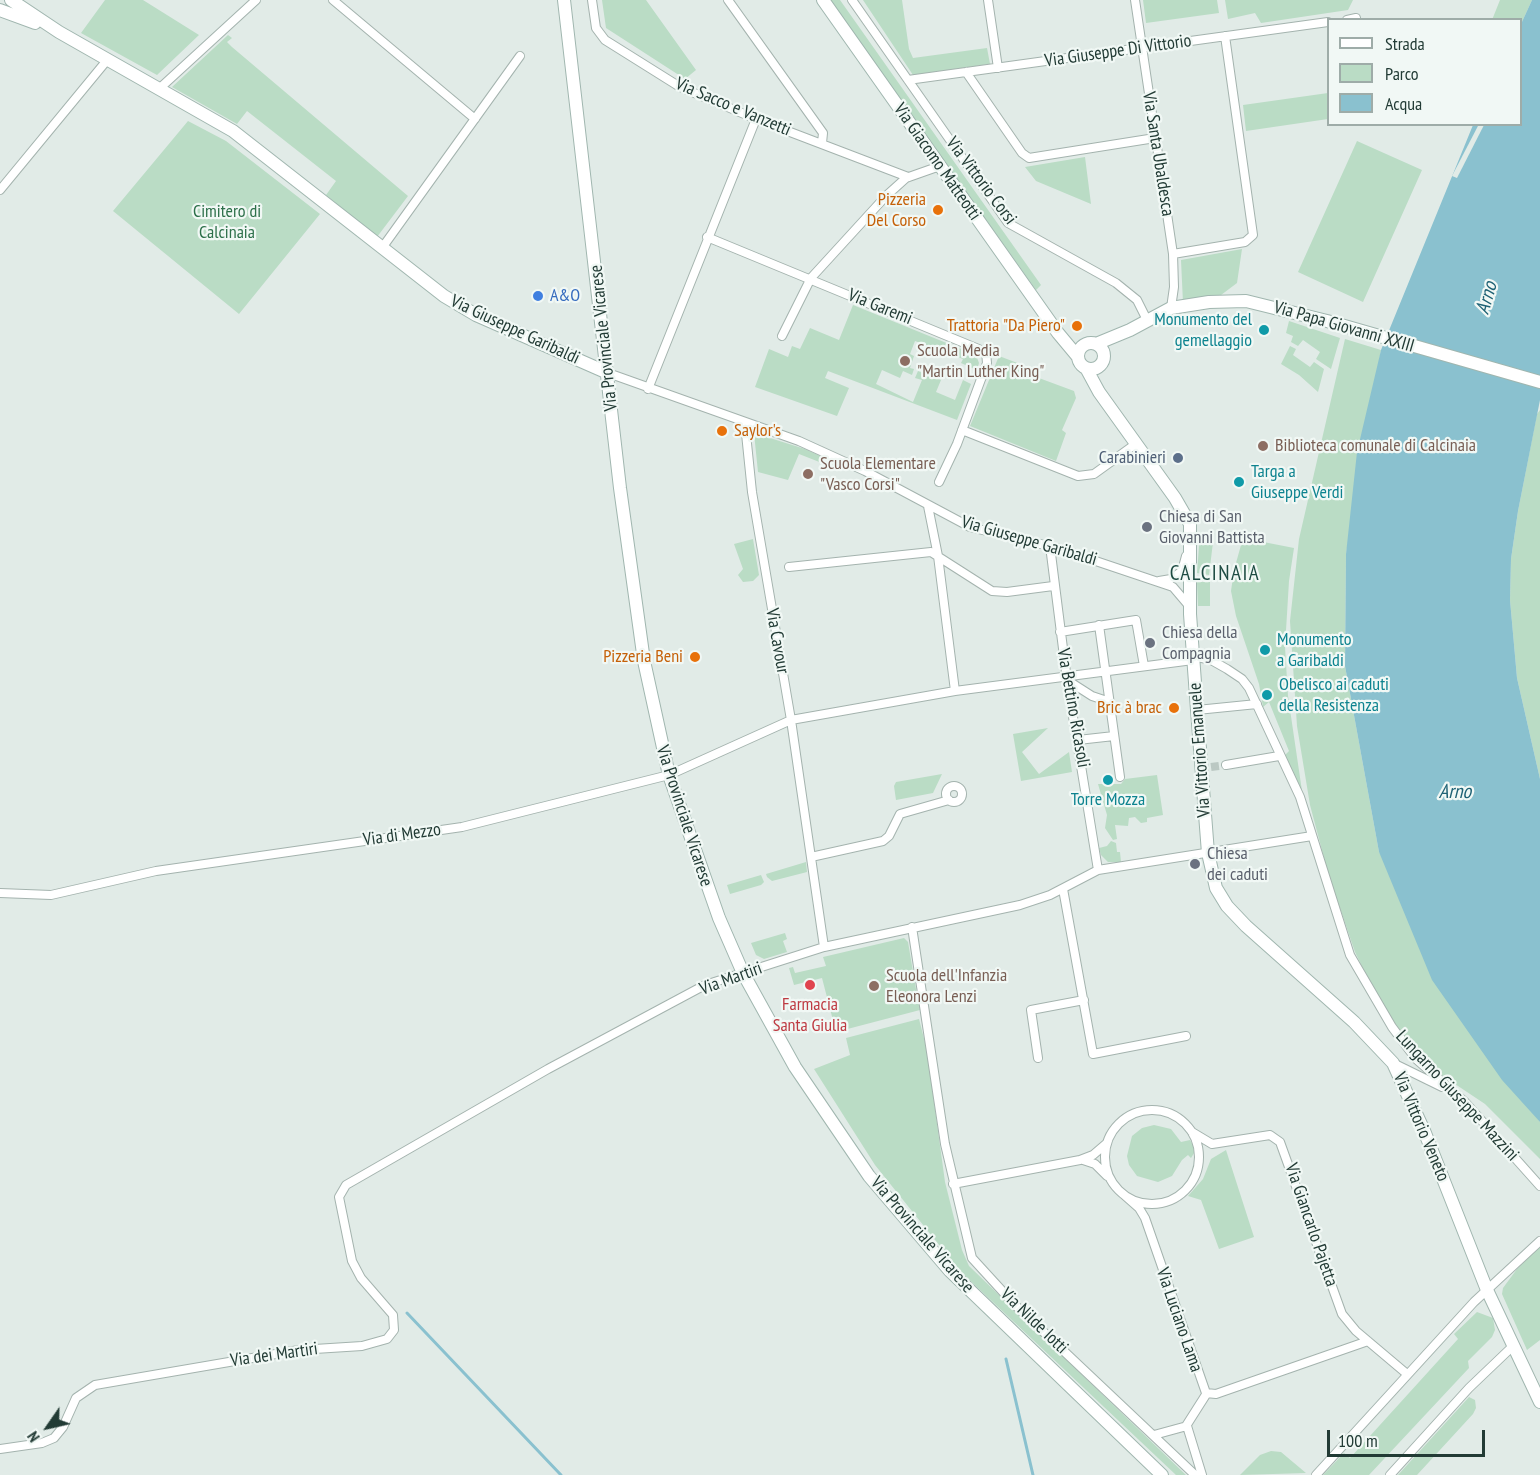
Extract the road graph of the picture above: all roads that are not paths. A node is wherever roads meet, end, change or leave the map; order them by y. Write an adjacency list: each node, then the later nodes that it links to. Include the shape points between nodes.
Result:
1 (12, 0): 13 (main road)
2 (256, 0): 21 (street)
3 (333, 0): 22 (street)
4 (564, 0): 42 (main road, Via Provinciale Vicarese)
5 (592, 0): 23 (street, Via Sacco e Vanzetti, via 596,28 605,40 680,87)
6 (728, 0): 25 (street, via 823,133)
7 (823, 0): 26 (main road, Via Giacomo Matteotti)
8 (852, 0): 20 (street, Via Vittorio Corsi)
9 (988, 0): 18 (street)
10 (1135, 0): 15 (street, Via Santa Ubaldesca)
11 (0, 10): 13 (main road)
12 (1327, 22): 14 (street, Via Giuseppe Di Vittorio)
13 (58, 32): 17 (main road, Via Giuseppe Garibaldi)
14 (1225, 36): 15 (street, Via Giuseppe Di Vittorio); 31 (street, via 1252,235 1245,242)
15 (1142, 47): 18 (street, Via Giuseppe Di Vittorio); 24 (street, Via Santa Ubaldesca)
16 (520, 56): 22 (street)
17 (108, 59): 21 (main road, Via Giuseppe Garibaldi); 28 (street)
18 (998, 68): 19 (street, Via Giuseppe Di Vittorio)
19 (966, 72): 20 (street, Via Giuseppe Di Vittorio); 24 (street, via 1029,158)
20 (908, 80): 34 (street, Via Vittorio Corsi, via 1008,223 1116,283 1137,300)
21 (160, 88): 30 (main road, Via Giuseppe Garibaldi, via 233,130)
22 (475, 119): 30 (street)
23 (756, 119): 25 (street, Via Sacco e Vanzetti); 29 (street)
24 (1155, 138): 31 (street, Via Santa Ubaldesca)
25 (822, 143): 27 (street, Via Sacco e Vanzetti)
26 (940, 166): 27 (street); 35 (main road, Via Giacomo Matteotti)
27 (908, 177): 32 (street)
28 (0, 190)
29 (707, 237): 32 (street); 44 (street)
30 (381, 248): 42 (main road, Via Giuseppe Garibaldi, via 461,307)
31 (1173, 254): 33 (street, Via Santa Ubaldesca)
32 (811, 278): 37 (street); 47 (street, Via Garemi, via 986,352 987,363)
33 (1171, 308): 34 (main road, Via Papa Giovanni XXIII); 43 (main road, Via Papa Giovanni XXIII, via 1246,301)
34 (1147, 320): 36 (main road, Via Papa Giovanni XXIII)
35 (1053, 323): 38 (main road, via 1072,340); 39 (main road, Via Giacomo Matteotti)
36 (1130, 330): 38 (main road); 40 (main road)
37 (782, 336)
38 (1090, 344): 39 (main road, via 1080,348); 40 (main road, via 1101,348)
39 (1078, 357): 41 (main road)
40 (1102, 360): 41 (main road, via 1093,369); 45 (main road, via 1100,378)
41 (1086, 368): 45 (main road)
42 (608, 373): 44 (street, Via Giuseppe Garibaldi); 73 (main road, Via Provinciale Vicarese, via 638,627)
43 (1540, 382)
44 (648, 388): 46 (street, Via Giuseppe Garibaldi)
45 (1108, 401): 48 (main road)
46 (745, 424): 50 (street, Via Giuseppe Garibaldi, via 799,441); 68 (street, Via Cavour)
47 (962, 430): 48 (street, via 1078,476 1094,474); 49 (street, Via Garemi)
48 (1137, 443): 51 (main road, via 1185,513)
49 (939, 482)
50 (928, 506): 52 (street, Via Giuseppe Garibaldi, via 970,527); 53 (street)
51 (1190, 538): 55 (street, via 1182,571); 57 (main road, Via Vittorio Emanuele)
52 (1050, 546): 55 (street, Via Giuseppe Garibaldi); 56 (street, Via Bettino Ricasoli)
53 (938, 556): 54 (street, via 931,552); 56 (street, via 992,591); 64 (street)
54 (789, 567)
55 (1156, 581): 57 (street, Via Giuseppe Garibaldi, via 1178,591)
56 (1053, 586): 59 (street, Via Bettino Ricasoli)
57 (1190, 607): 60 (main road, Via Vittorio Emanuele)
58 (1099, 625): 59 (street); 61 (street, via 1136,620); 62 (street)
59 (1060, 632): 63 (street, Via Bettino Ricasoli)
60 (1193, 658): 61 (street, Via di Mezzo); 66 (street, Lungarno Giuseppe Mazzini, via 1211,660 1234,674 1249,688); 67 (main road, Via Vittorio Emanuele)
61 (1144, 666): 62 (street, Via di Mezzo)
62 (1106, 671): 63 (street, Via di Mezzo); 65 (street)
63 (1067, 678): 64 (street, Via di Mezzo); 65 (street, via 1092,696); 70 (street, Via Bettino Ricasoli)
64 (955, 691): 68 (street, Via di Mezzo)
65 (1110, 702): 69 (street)
66 (1257, 704): 67 (street); 71 (street, Lungarno Giuseppe Mazzini)
67 (1197, 710): 77 (main road, Via Vittorio Emanuele, via 1206,768)
68 (791, 720): 73 (street, Via di Mezzo); 78 (street, Via Cavour)
69 (1114, 736): 70 (street); 74 (street)
70 (1078, 740): 79 (street, Via Bettino Ricasoli)
71 (1279, 756): 72 (street); 76 (street, Lungarno Giuseppe Mazzini, via 1300,797)
72 (1226, 765)
73 (669, 775): 81 (street, Via di Mezzo, via 462,827 156,871 51,895); 85 (main road, Via Provinciale Vicarese, via 706,884)
74 (1120, 777)
75 (950, 800): 78 (street, via 901,813 883,841)
76 (1312, 836): 77 (street, Via Martiri); 90 (street, Lungarno Giuseppe Mazzini, via 1346,945 1362,978 1405,1047)
77 (1208, 853): 79 (street, Via Martiri); 82 (main road, Via Vittorio Emanuele, via 1218,892)
78 (811, 857): 84 (street, Via Cavour)
79 (1098, 870): 80 (street, Via Martiri)
80 (1063, 889): 83 (street, Via Martiri, via 1020,905); 86 (street)
81 (0, 893)
82 (1237, 916): 89 (main road, Via Vittorio Veneto, via 1354,1022)
83 (912, 927): 84 (street, Via Martiri); 95 (street, Via Nilde Iotti)
84 (824, 947): 85 (street, Via Martiri)
85 (743, 973): 94 (street, Via Martiri, via 705,985 614,1032); 109 (main road, Via Provinciale Vicarese, via 815,1098 869,1176 912,1228 992,1313)
86 (1084, 1000): 87 (street, via 1093,1054); 88 (street, via 1031,1010)
87 (1186, 1036)
88 (1038, 1058)
89 (1393, 1063): 90 (street); 100 (main road, Via Vittorio Veneto)
90 (1450, 1091): 97 (street, Lungarno Giuseppe Mazzini, via 1476,1113)
91 (1192, 1132): 92 (street, via 1172,1115 1146,1110 1124,1119); 98 (street, via 1198,1162 1193,1180 1183,1192 1152,1204); 101 (street, Via Giancarlo Pajetta, via 1212,1144 1270,1135 1280,1142 1342,1314)
92 (1107, 1141): 93 (street, via 1099,1151); 96 (street, via 1105,1162)
93 (1080, 1160): 95 (street); 96 (street, via 1095,1164)
94 (359, 1176): 108 (street, Via dei Martiri, via 342,1190 339,1202 355,1268 395,1320 387,1339 362,1346 299,1350 102,1383 80,1394 54,1438)
95 (953, 1184): 107 (street, Via Nilde Iotti, via 974,1263)
96 (1114, 1184): 98 (street)
97 (1540, 1186)
98 (1122, 1193): 104 (street, Via Luciano Lama, via 1145,1218)
99 (1540, 1241): 100 (street)
100 (1487, 1290): 102 (main road); 103 (street)
101 (1368, 1341): 103 (street, Via Giancarlo Pajetta); 104 (street, Via Luciano Lama, via 1216,1394)
102 (1512, 1347): 105 (main road); 113 (street)
103 (1407, 1374): 112 (street)
104 (1207, 1393): 106 (street)
105 (1540, 1402)
106 (1186, 1426): 107 (street); 111 (street)
107 (1154, 1435): 110 (street, Via Nilde Iotti)
108 (0, 1449)
109 (1162, 1475)
110 (1194, 1475)
111 (1202, 1475)
112 (1316, 1475)
113 (1390, 1475)

